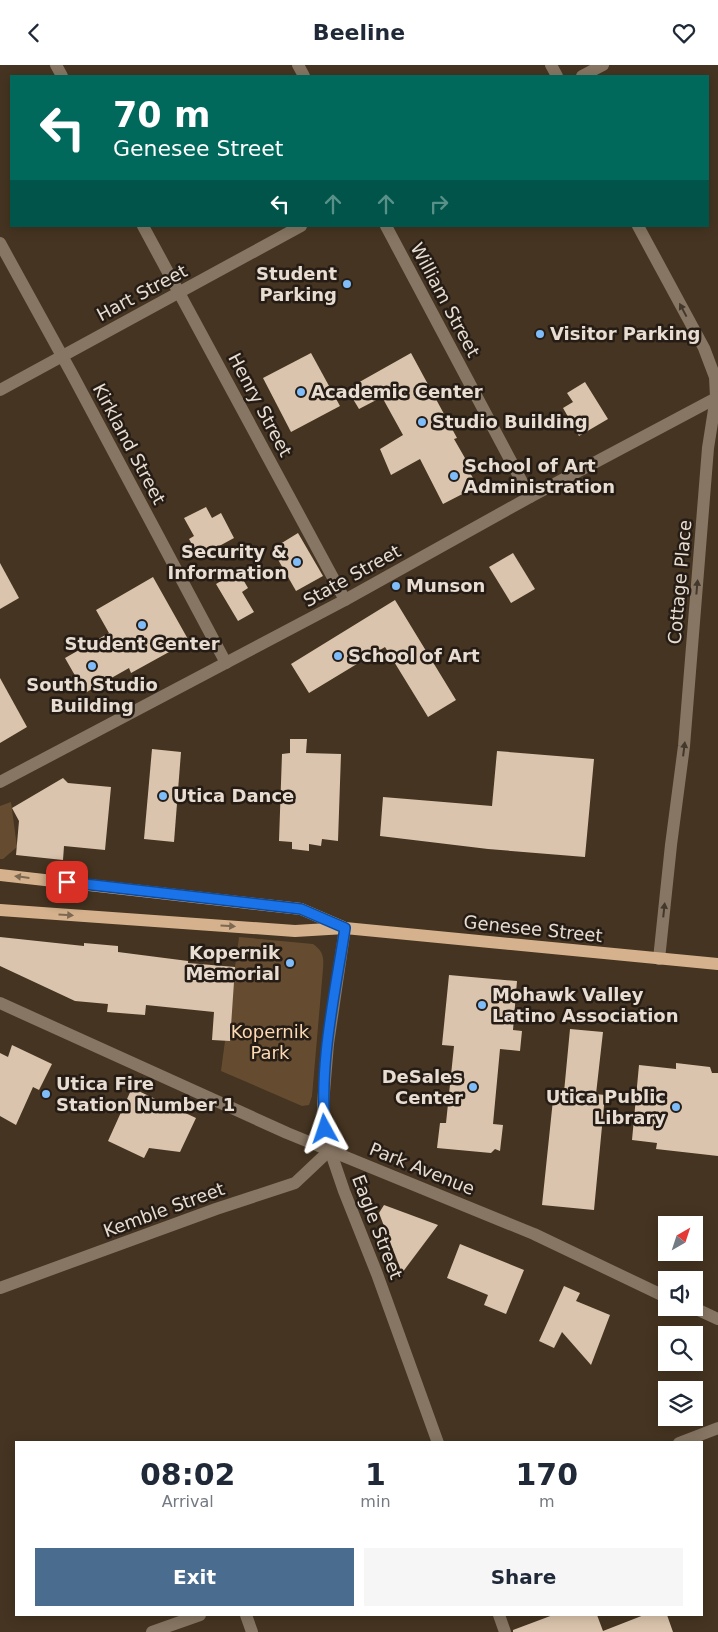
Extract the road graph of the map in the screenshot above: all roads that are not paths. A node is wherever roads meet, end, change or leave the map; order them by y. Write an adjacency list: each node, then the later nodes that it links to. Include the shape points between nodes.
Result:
1 (603, 65): 2 (street)
2 (584, 75)
3 (144, 227): 8 (street, Henry Street)
4 (299, 227): 8 (street, Hart Street)
5 (387, 227): 12 (street, William Street)
6 (639, 227): 11 (street, Cottage Place, one-way to 6, via 715,377 704,348)
7 (0, 243): 9 (street, Kirkland Street)
8 (179, 293): 9 (street, Hart Street); 13 (street, Henry Street)
9 (62, 356): 10 (street, Hart Street); 14 (street, Kirkland Street)
10 (0, 390)
11 (717, 397): 12 (street, State Street); 19 (street, Cottage Place, one-way to 11, via 684,746 708,447)
12 (530, 497): 13 (street, State Street)
13 (345, 600): 14 (street, State Street)
14 (226, 663): 15 (street, State Street)
15 (0, 782)
16 (0, 875): 18 (main road, Genesee Street, one-way to 16, via 301,909)
17 (0, 911): 18 (main road, Genesee Street, one-way to 18, via 295,931)
18 (345, 928): 19 (main road, Genesee Street); 22 (street, Eagle Street, via 323,1104)
19 (659, 959): 20 (main road, Genesee Street)
20 (718, 964)
21 (0, 1003): 22 (street, Park Avenue)
22 (330, 1150): 23 (street, Kemble Street, via 295,1183); 24 (street, Park Avenue, via 534,1234); 28 (street, Eagle Street)
23 (0, 1288)
24 (658, 1293)
25 (703, 1312): 26 (street)
26 (718, 1319)
27 (718, 1428): 29 (street)
28 (437, 1441)
29 (684, 1441)
30 (197, 1616): 33 (street)
31 (246, 1616): 34 (street)
32 (499, 1616): 35 (street)
33 (152, 1632)
34 (252, 1632)
35 (505, 1632)

